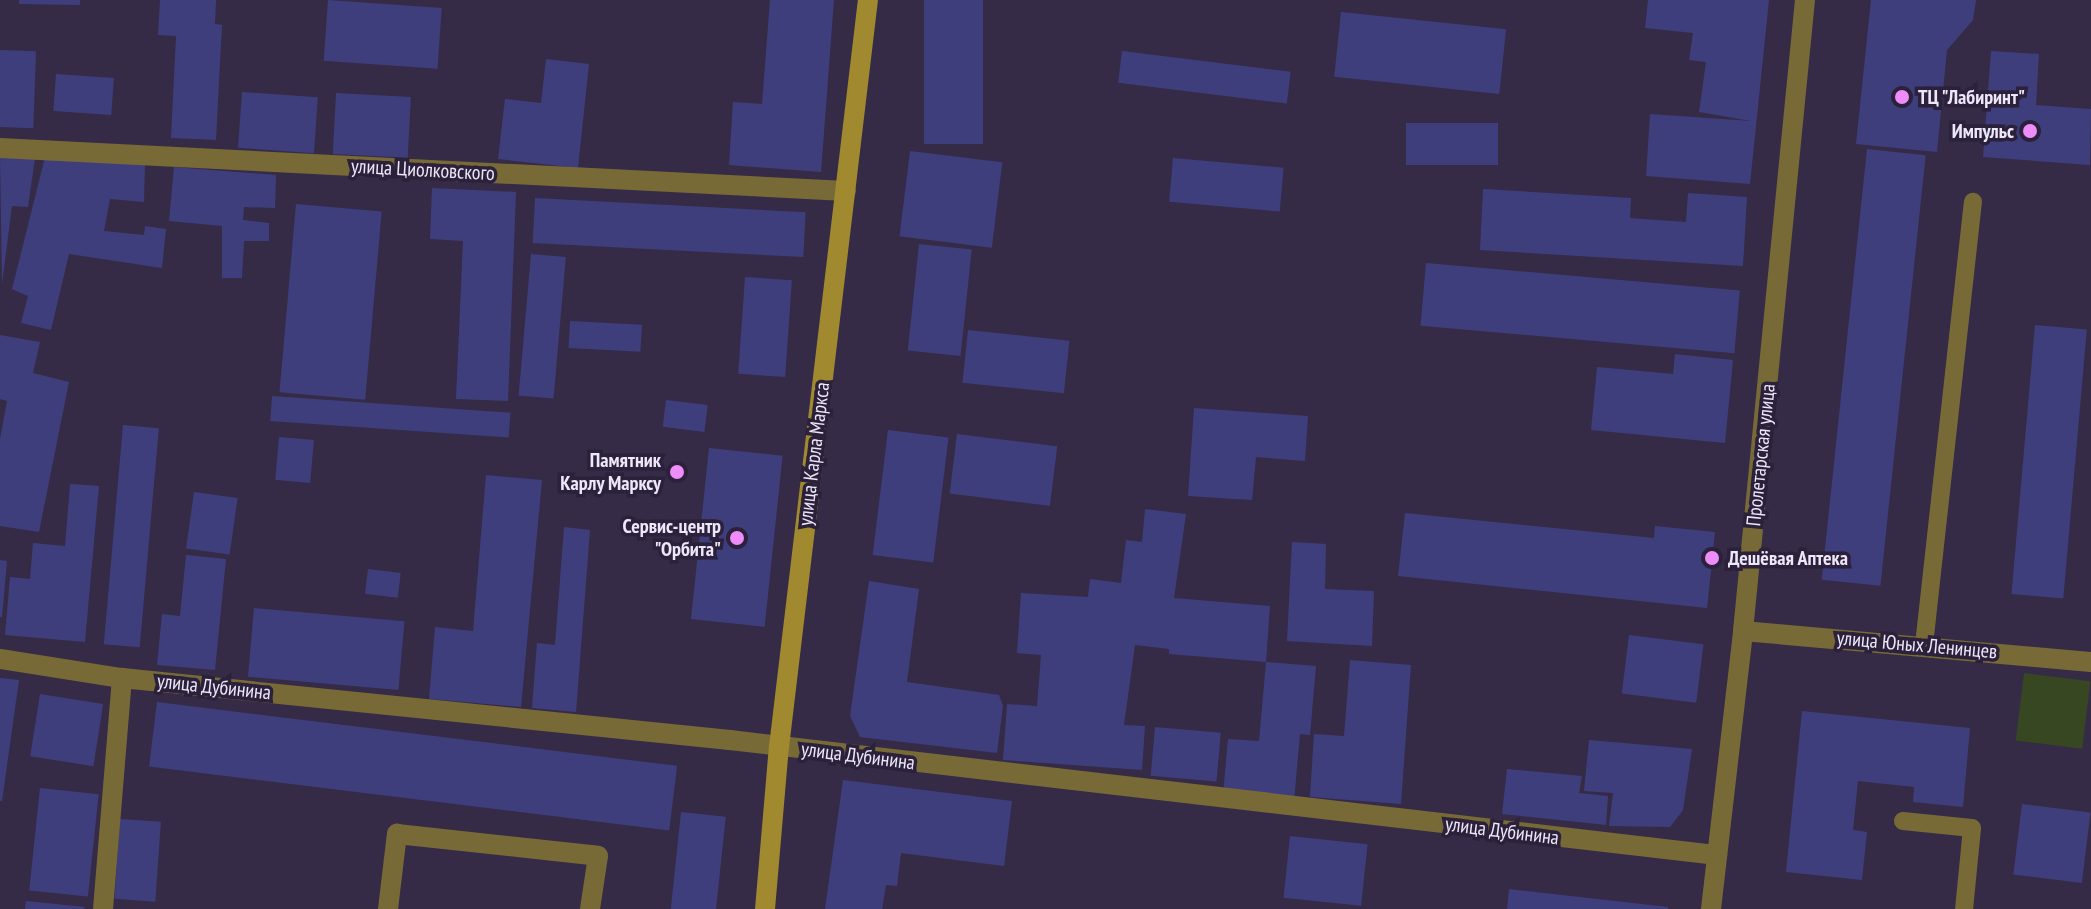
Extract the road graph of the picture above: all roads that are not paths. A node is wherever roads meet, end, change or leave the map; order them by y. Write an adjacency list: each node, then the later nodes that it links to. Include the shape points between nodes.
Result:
1 (868, 0): 4 (main road, улица Карла Маркса)
2 (1805, 0): 6 (street, Пролетарская улица)
3 (0, 148): 4 (street, улица Циолковского)
4 (846, 191): 11 (main road, улица Карла Маркса)
5 (1973, 202): 7 (lane)
6 (1743, 631): 7 (street, улица Юных Ленинцев); 13 (street, Пролетарская улица)
7 (1924, 645): 9 (street, улица Юных Ленинцев)
8 (0, 659): 10 (street, улица Дубинина)
9 (2091, 662)
10 (122, 678): 11 (street, улица Дубинина); 14 (street)
11 (779, 747): 13 (street, улица Дубинина); 17 (main road, улица Карла Маркса)
12 (1903, 821): 19 (lane, via 1972,828)
13 (1717, 855): 18 (street, Пролетарская улица)
14 (103, 909)
15 (388, 909): 16 (street, via 397,834 598,856)
16 (590, 909)
17 (765, 909)
18 (1711, 909)
19 (1964, 909)

